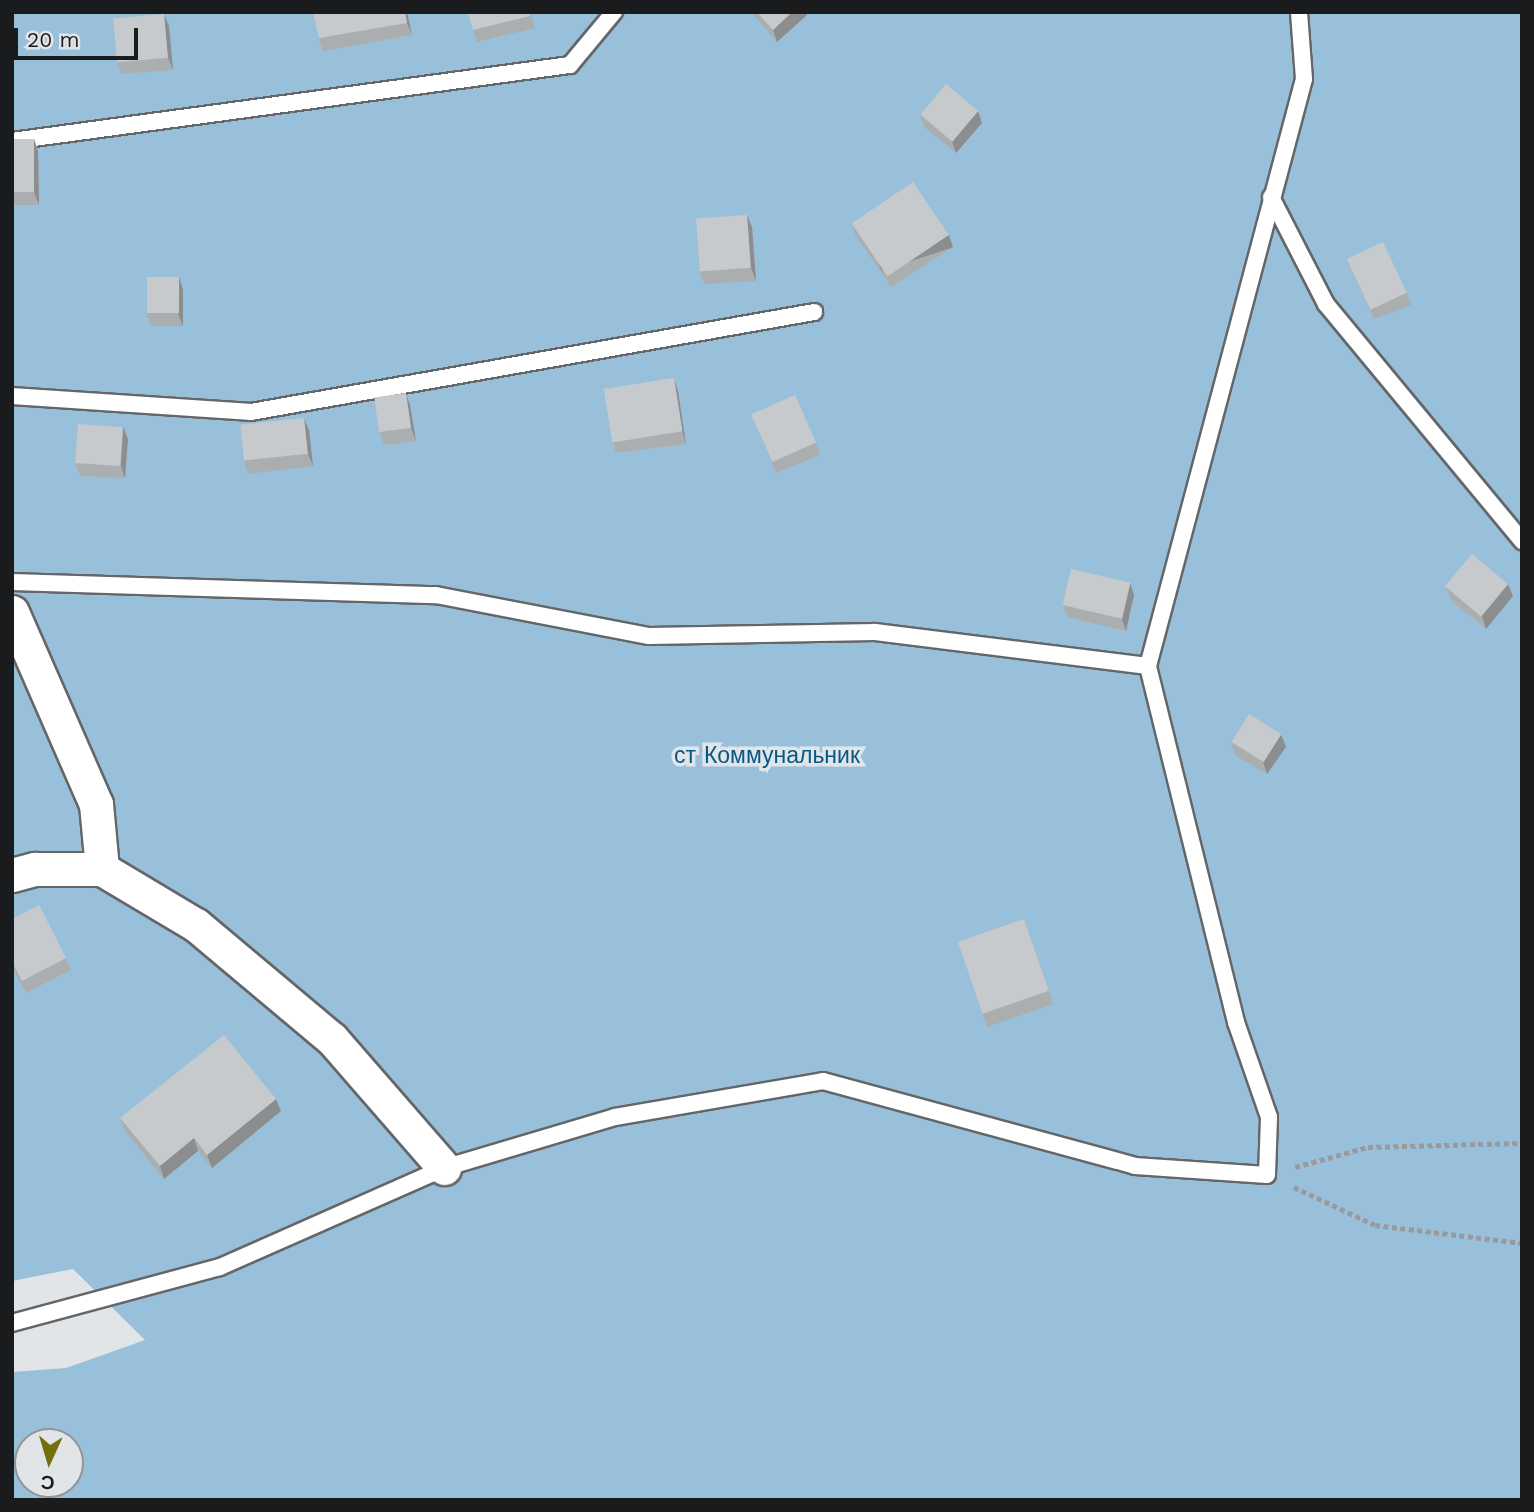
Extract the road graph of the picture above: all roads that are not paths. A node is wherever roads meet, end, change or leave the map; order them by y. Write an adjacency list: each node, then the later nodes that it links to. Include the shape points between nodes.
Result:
1 (614, 12): 3 (lane, via 570,65)
2 (1299, 12): 4 (lane, via 1304,79)
3 (12, 141)
4 (1271, 197): 7 (lane, via 1326,304); 10 (lane)
5 (814, 312): 6 (lane, via 251,412)
6 (12, 396)
7 (1522, 541)
8 (12, 582): 10 (lane, via 436,595 649,636 875,632)
9 (12, 612): 11 (street, via 96,804)
10 (1148, 666): 13 (lane, via 1236,1022 1269,1117 1267,1175 1135,1166 824,1081 615,1117)
11 (102, 869): 12 (street, via 34,869); 13 (street, via 197,925 331,1039)
12 (12, 875)
13 (444, 1168): 14 (lane, via 220,1267)
14 (12, 1323)

